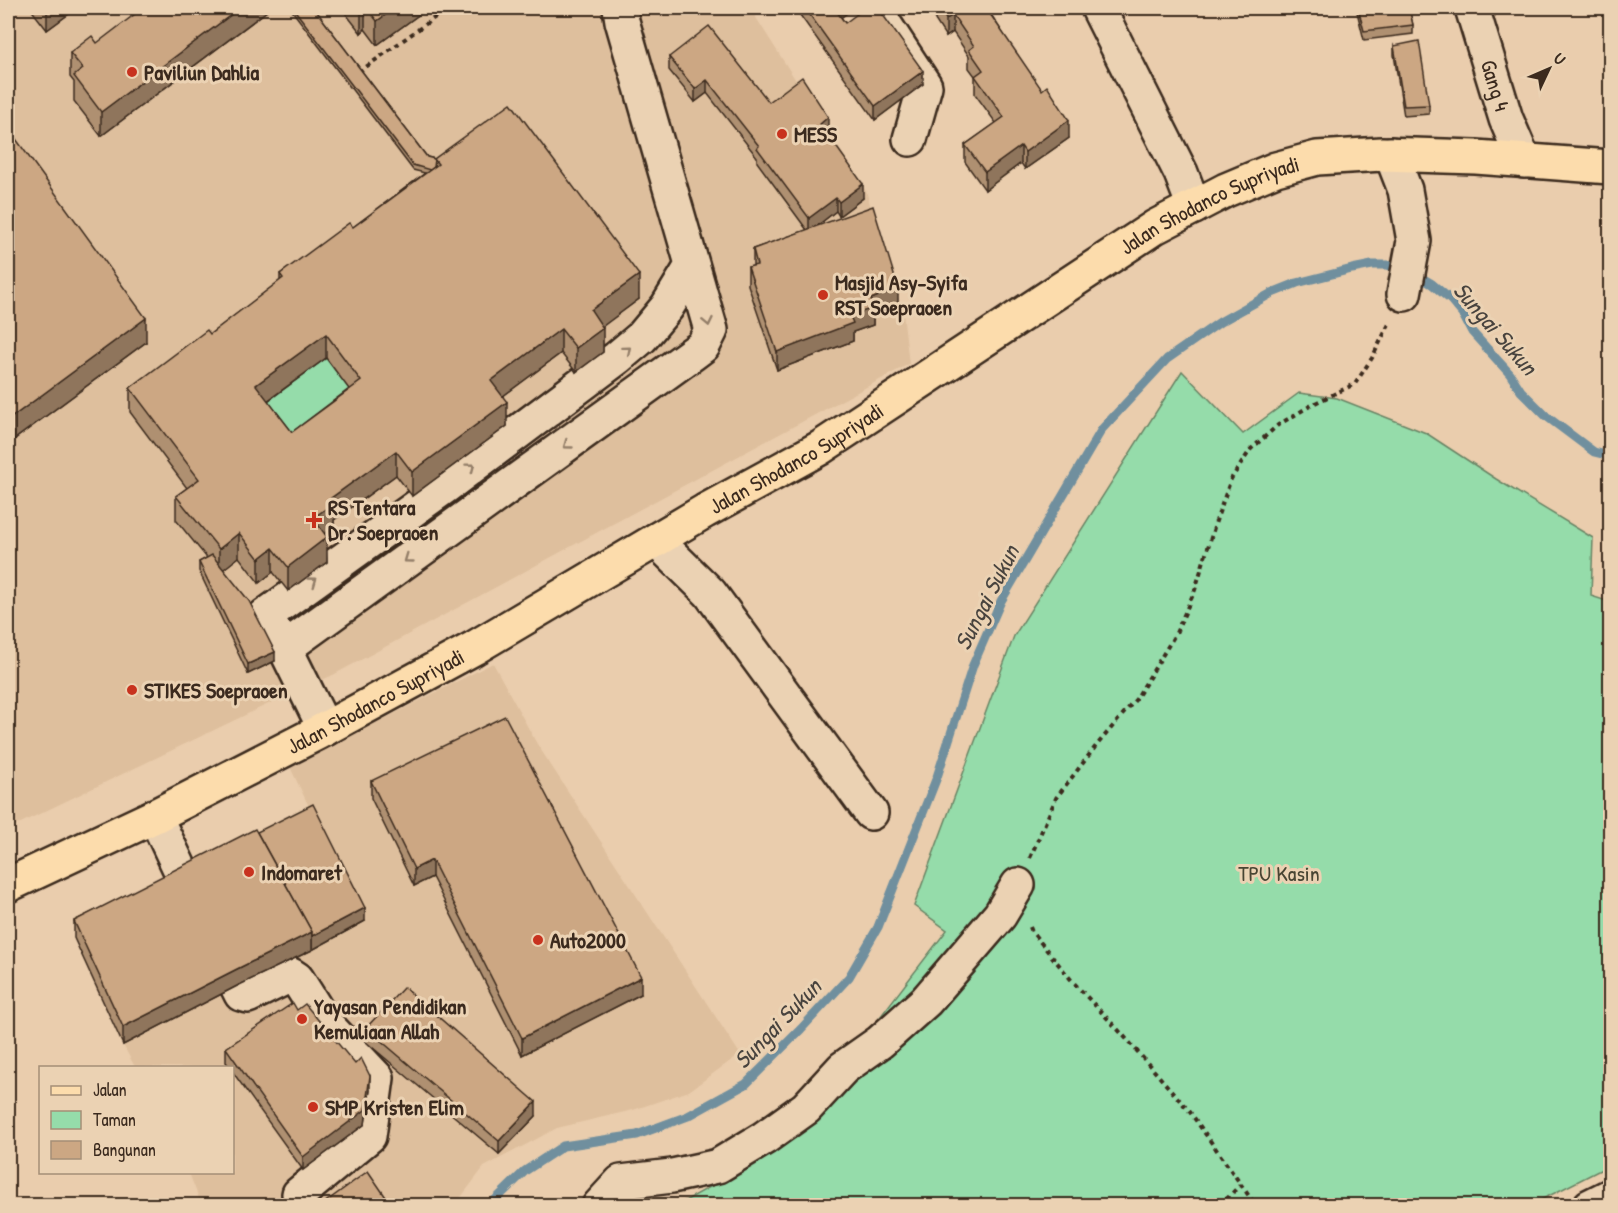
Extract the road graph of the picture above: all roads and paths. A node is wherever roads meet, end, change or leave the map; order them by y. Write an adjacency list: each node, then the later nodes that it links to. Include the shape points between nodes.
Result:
1 (448, 8): 6 (path)
2 (620, 8): 12 (street)
3 (874, 8): 7 (street, via 925,86)
4 (1098, 8): 11 (street, via 1181,173)
5 (1472, 8): 9 (street, Gang 4, via 1506,119)
6 (354, 76)
7 (910, 139)
8 (1391, 154): 9 (main road, Jalan Shodanco Supriyadi); 11 (main road, Jalan Shodanco Supriyadi, via 1317,158 1276,170); 13 (street, via 1404,190 1414,241)
9 (1524, 161): 10 (main road, Jalan Shodanco Supriyadi)
10 (1611, 167)
11 (1194, 207): 14 (main road, Jalan Shodanco Supriyadi, via 1155,227 820,448)
12 (692, 266): 15 (street, one-way to 12, via 265,616 617,358 642,337 667,307); 15 (street, one-way to 15, via 711,330 703,346)
13 (1404, 294): 21 (path, via 1355,384 1278,425 1251,449 1231,479 1195,590 1176,633 1136,699 1056,798)
14 (656, 540): 16 (main road, Jalan Shodanco Supriyadi, via 474,648); 17 (street, via 710,593)
15 (285, 648): 16 (street)
16 (325, 729): 18 (main road, Jalan Shodanco Supriyadi)
17 (871, 813)
18 (155, 816): 19 (street); 20 (main road, Jalan Shodanco Supriyadi)
19 (186, 882)
20 (8, 885)
21 (1018, 885): 23 (path, via 1032,932 1190,1112); 26 (street, via 1000,915 926,1001 880,1042 843,1068 806,1108 718,1166 621,1182)
22 (237, 986): 24 (street, via 241,994 248,996 291,975 324,1022 377,1078 369,1136)
23 (1241, 1184): 27 (path); 28 (path)
24 (299, 1194)
25 (1611, 1196): 29 (street)
26 (599, 1206)
27 (1220, 1206)
28 (1256, 1206)
29 (1590, 1206)

